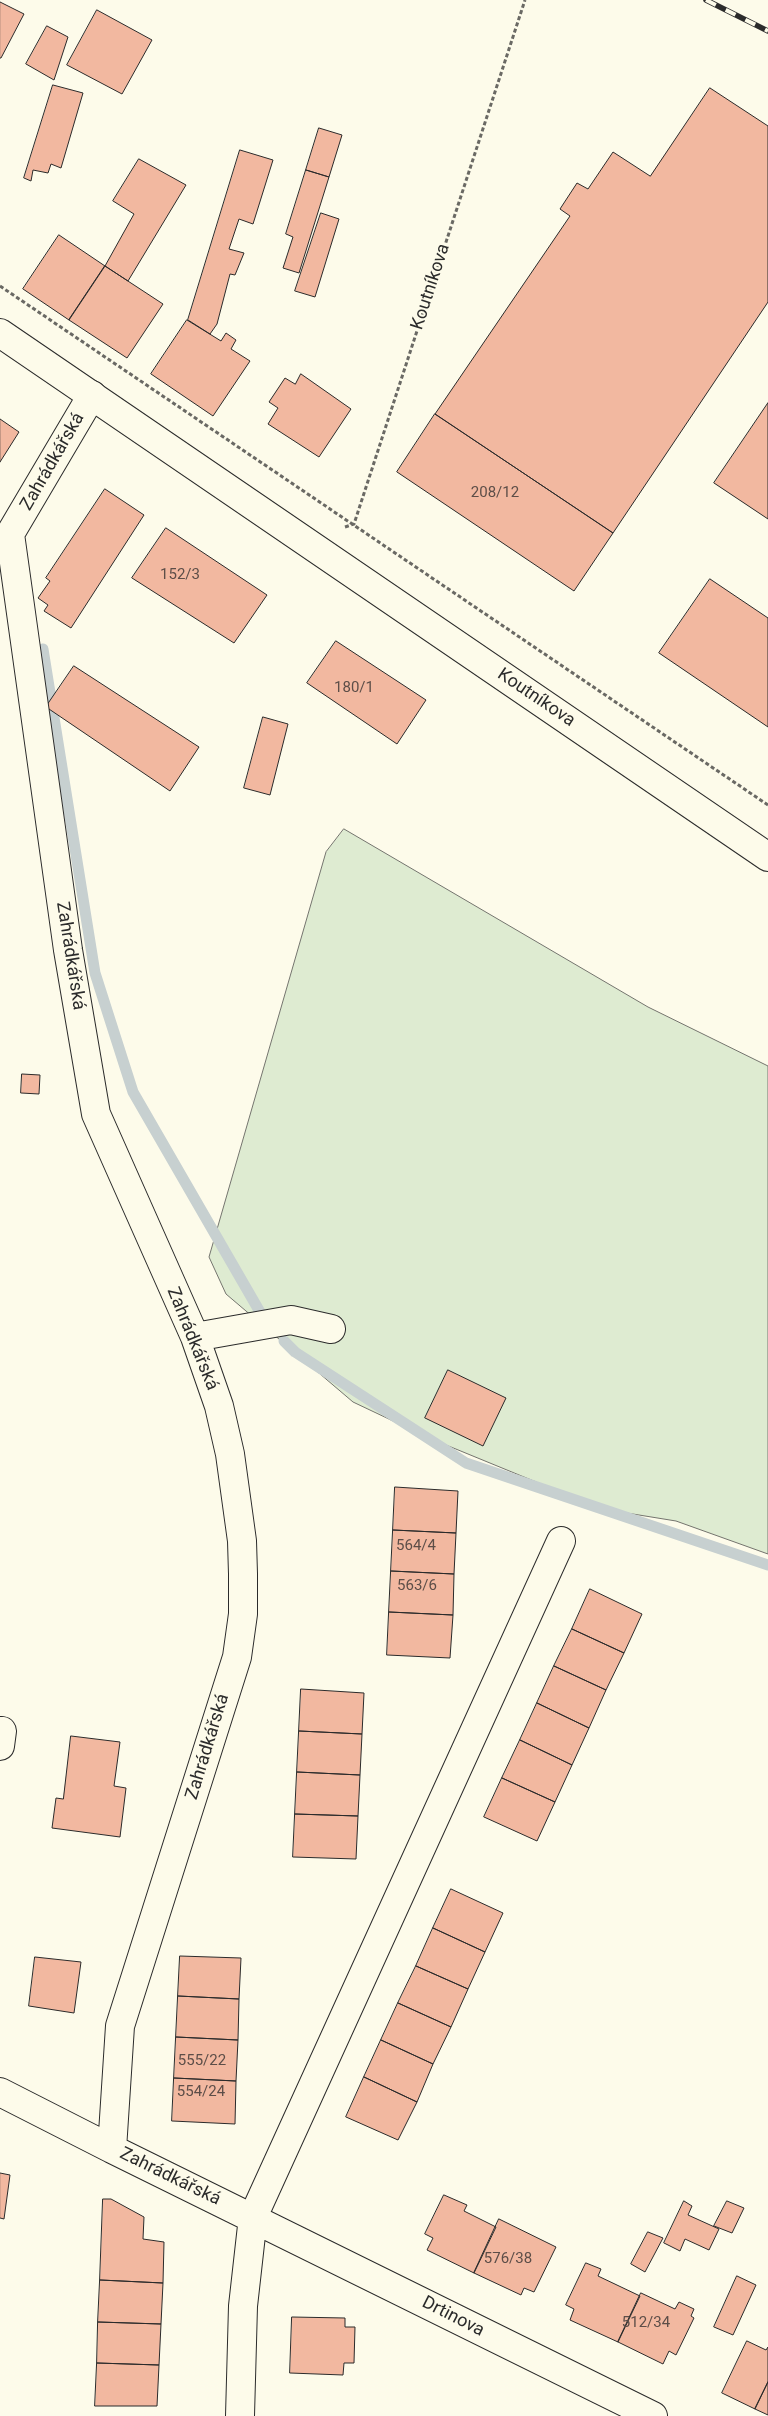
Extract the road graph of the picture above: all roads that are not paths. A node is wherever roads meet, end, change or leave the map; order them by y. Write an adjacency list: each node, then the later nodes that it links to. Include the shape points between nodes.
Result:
1 (0, 333): 2 (street, Koutníkova)
2 (92, 395): 3 (street, Koutníkova); 5 (street, Zahrádkářská, via 10,534 68,950 96,1114)
3 (768, 857)
4 (331, 1329): 5 (street, via 291,1320)
5 (195, 1337): 8 (street, Zahrádkářská, via 219,1406 230,1454 242,1541 243,1614 237,1657 120,2026)
6 (561, 1541): 9 (street)
7 (0, 2092): 8 (street)
8 (112, 2149): 9 (street, Zahrádkářská)
9 (253, 2217): 10 (street, via 243,2306); 11 (street, Drtinova)
10 (240, 2416)
11 (653, 2416)

